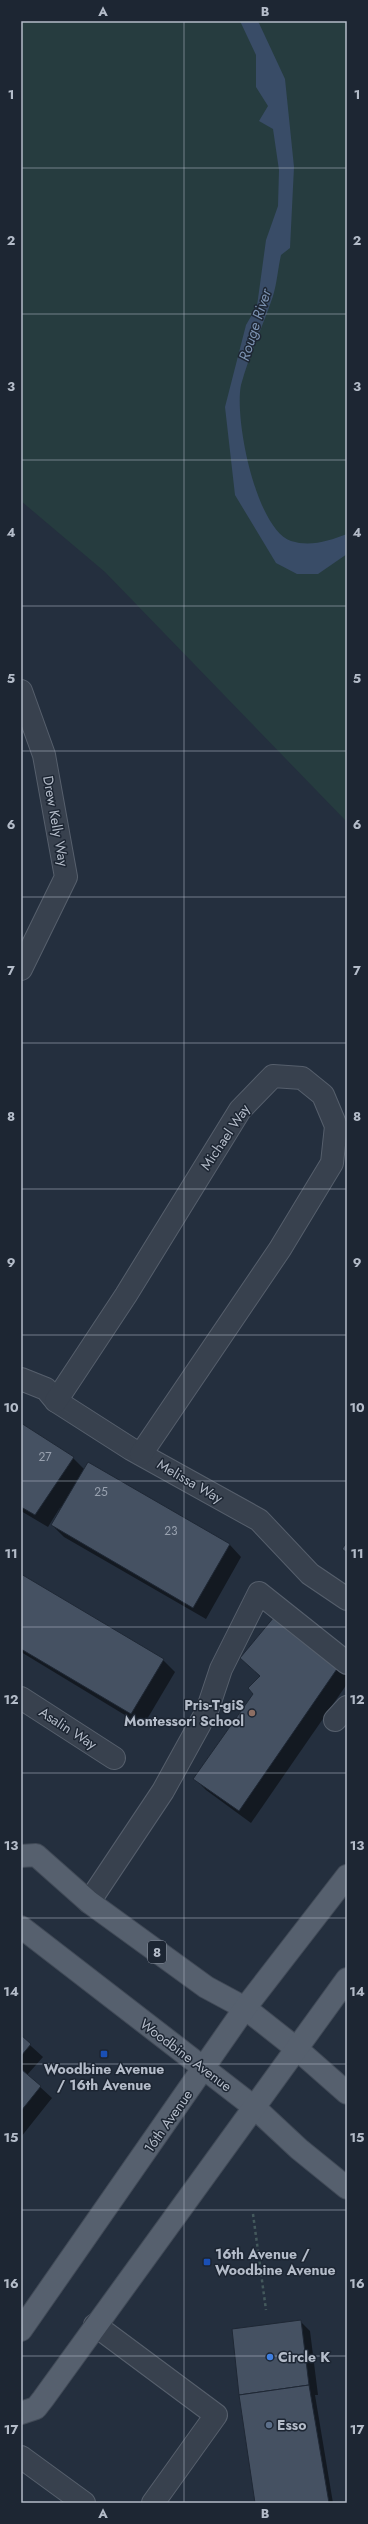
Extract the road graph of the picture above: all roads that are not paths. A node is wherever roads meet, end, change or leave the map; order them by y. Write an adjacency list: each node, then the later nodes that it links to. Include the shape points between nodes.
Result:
1 (21, 692): 2 (street, Drew Kelly Way, via 44,755 66,877)
2 (21, 969)
3 (21, 1379): 4 (street, Melissa Way, via 46,1389)
4 (56, 1401): 5 (street, Melissa Way); 5 (street, Michael Way, via 126,1295 240,1110 273,1076 302,1078 324,1096 336,1126 332,1163 280,1249)
5 (141, 1454): 6 (street, Melissa Way, via 259,1520 310,1574)
6 (347, 1599)
7 (347, 1662): 12 (street, via 259,1593 221,1669 208,1711 163,1791)
8 (21, 1698): 9 (street, Asalin Way)
9 (114, 1758)
10 (21, 1856): 12 (main road, 8, via 36,1855)
11 (347, 1876): 15 (main road, 16th Avenue)
12 (89, 1902): 15 (main road, 8, via 206,1987)
13 (21, 1927): 17 (main road, Woodbine Avenue)
14 (347, 1979): 16 (main road)
15 (245, 2008): 16 (main road, 8); 17 (main road, 16th Avenue)
16 (297, 2049): 18 (main road, 8); 19 (main road)
17 (205, 2069): 19 (main road, Woodbine Avenue); 22 (main road, 16th Avenue)
18 (347, 2093)
19 (254, 2106): 20 (main road, Woodbine Avenue, via 299,2149); 21 (main road)
20 (347, 2188)
21 (95, 2325): 23 (main road, via 36,2408); 26 (street, via 216,2415)
22 (21, 2330)
23 (21, 2413)
24 (21, 2457): 25 (street)
25 (84, 2503)
26 (154, 2503)

